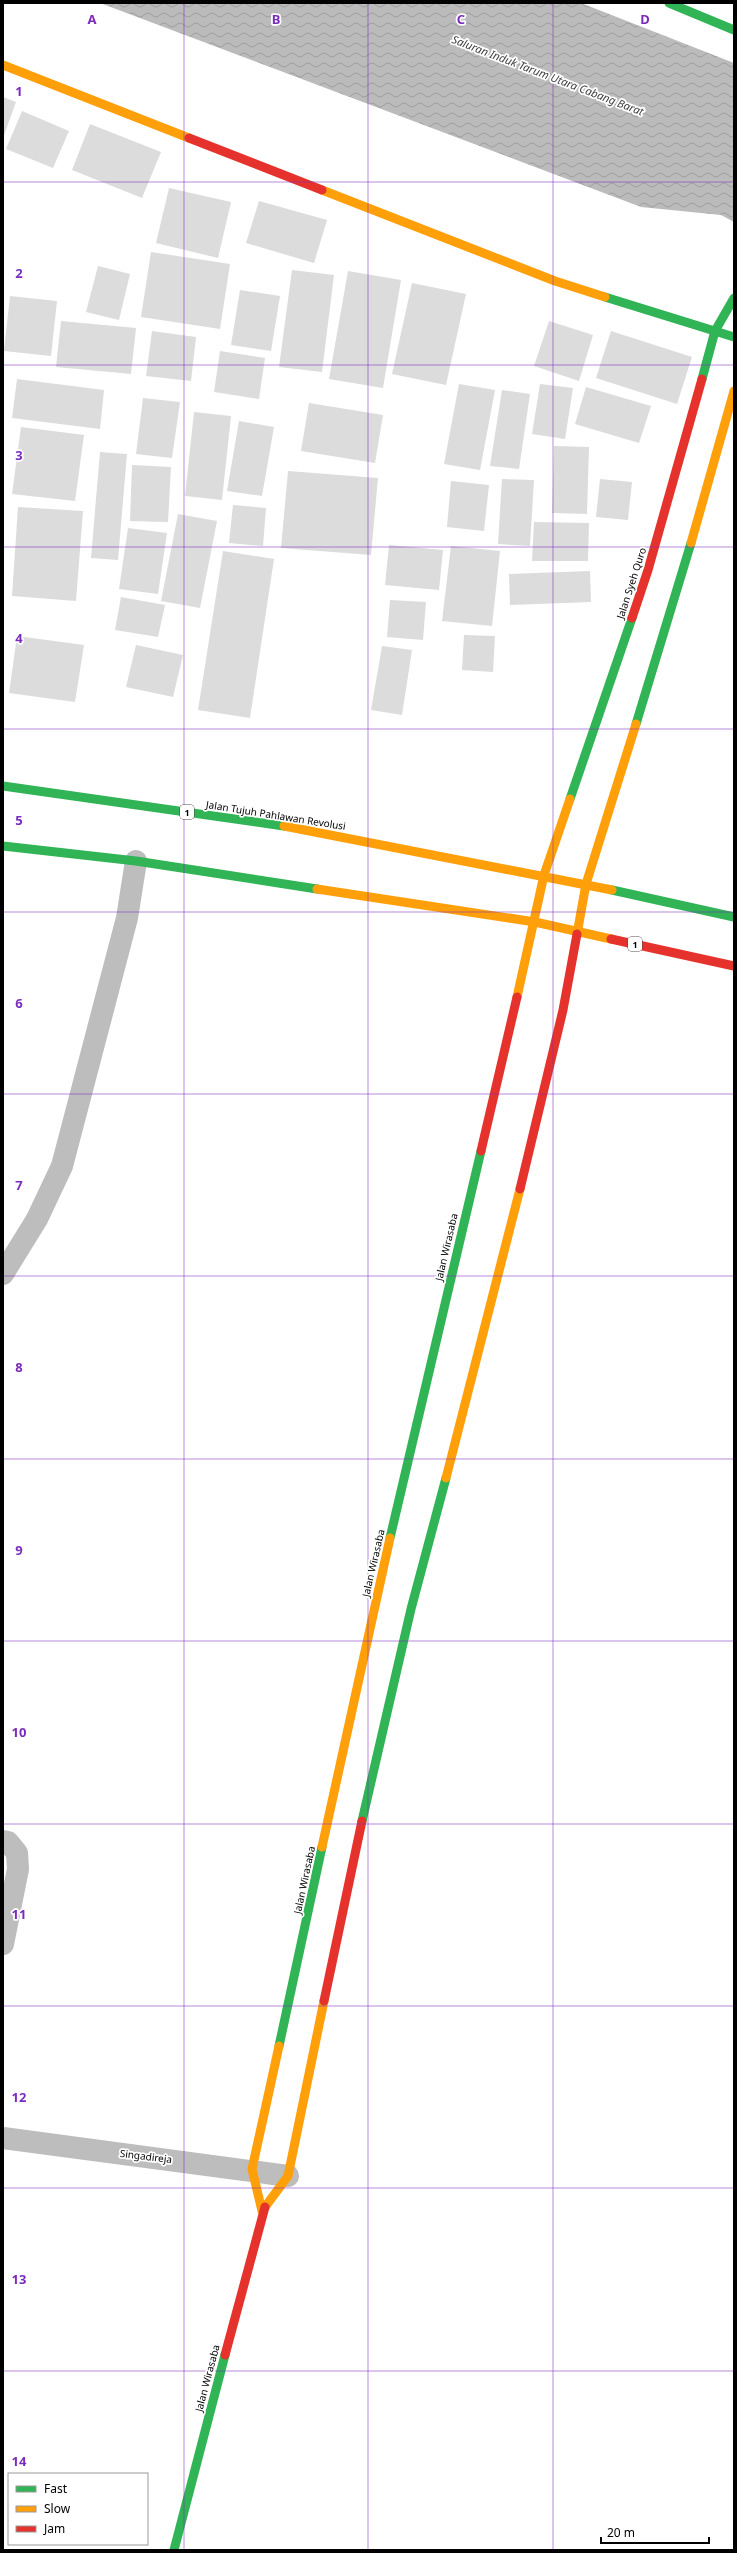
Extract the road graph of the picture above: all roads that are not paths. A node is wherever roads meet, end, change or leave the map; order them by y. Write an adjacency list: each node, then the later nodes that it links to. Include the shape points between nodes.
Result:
1 (669, 3): 2 (main road)
2 (734, 30)
3 (3, 65): 5 (main road, via 555,281)
4 (734, 298): 5 (main road, Jalan Syeh Quro)
5 (715, 331): 6 (main road); 11 (main road, Jalan Syeh Quro, via 648,570)
6 (734, 337)
7 (734, 391): 12 (main road, via 678,591)
8 (3, 786): 11 (main road, Jalan Tujuh Pahlawan Revolusi / 1, via 302,828)
9 (3, 846): 10 (main road, 1)
10 (136, 861): 14 (main road, 1); 17 (street, via 127,918 62,1166 37,1219)
11 (544, 874): 12 (main road, 1); 14 (main road, Jalan Syeh Quro)
12 (586, 884): 13 (main road, 1); 15 (main road, Jalan Wirasaba)
13 (734, 917)
14 (535, 922): 15 (main road, 1); 21 (main road, Jalan Wirasaba, via 375,1604)
15 (576, 932): 16 (main road, 1); 22 (main road, Jalan Wirasaba, via 563,1010 498,1281 406,1632 353,1865)
16 (734, 966)
17 (3, 1274)
18 (3, 1841): 19 (street, via 8,1842 17,1853 18,1869)
19 (3, 1944)
20 (3, 2138): 21 (street, Singadireja)
21 (252, 2169): 22 (street, Singadireja); 23 (main road, Jalan Wirasaba)
22 (288, 2176): 23 (main road, Jalan Wirasaba)
23 (262, 2211): 24 (main road, Jalan Wirasaba)
24 (174, 2550)

